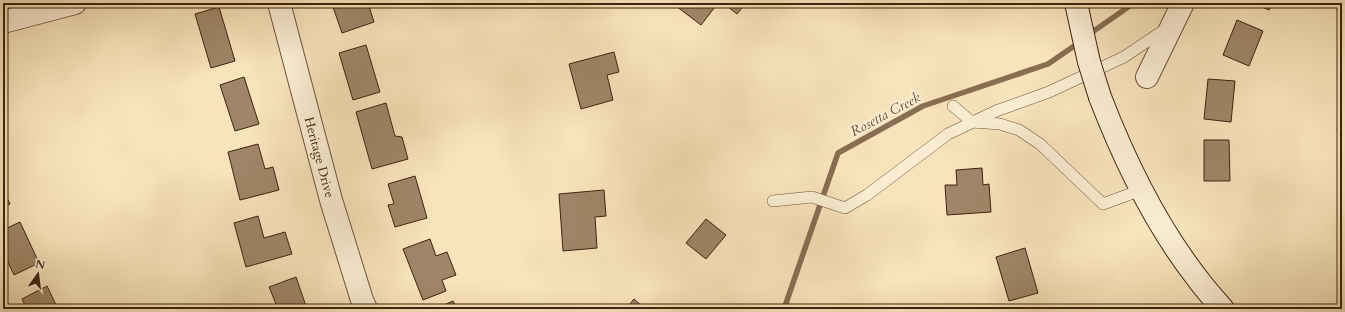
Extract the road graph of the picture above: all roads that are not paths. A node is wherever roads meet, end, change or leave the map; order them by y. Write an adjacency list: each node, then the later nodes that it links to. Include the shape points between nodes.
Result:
1 (75, 3): 5 (street)
2 (278, 3): 12 (street, Heritage Drive, via 331,200)
3 (1076, 3): 10 (street, bridge, via 1100,98)
4 (1183, 3): 6 (street)
5 (3, 22)
6 (1173, 25): 7 (street); 9 (lane, via 1124,57 1049,92)
7 (1147, 77)
8 (953, 106): 9 (lane)
9 (972, 122): 10 (lane, via 1000,124 1020,130 1040,144 1103,204); 11 (lane, via 948,134 867,195 845,208 812,197)
10 (1141, 190): 13 (street, via 1177,250 1197,279)
11 (773, 201)
12 (366, 309)
13 (1223, 309)

